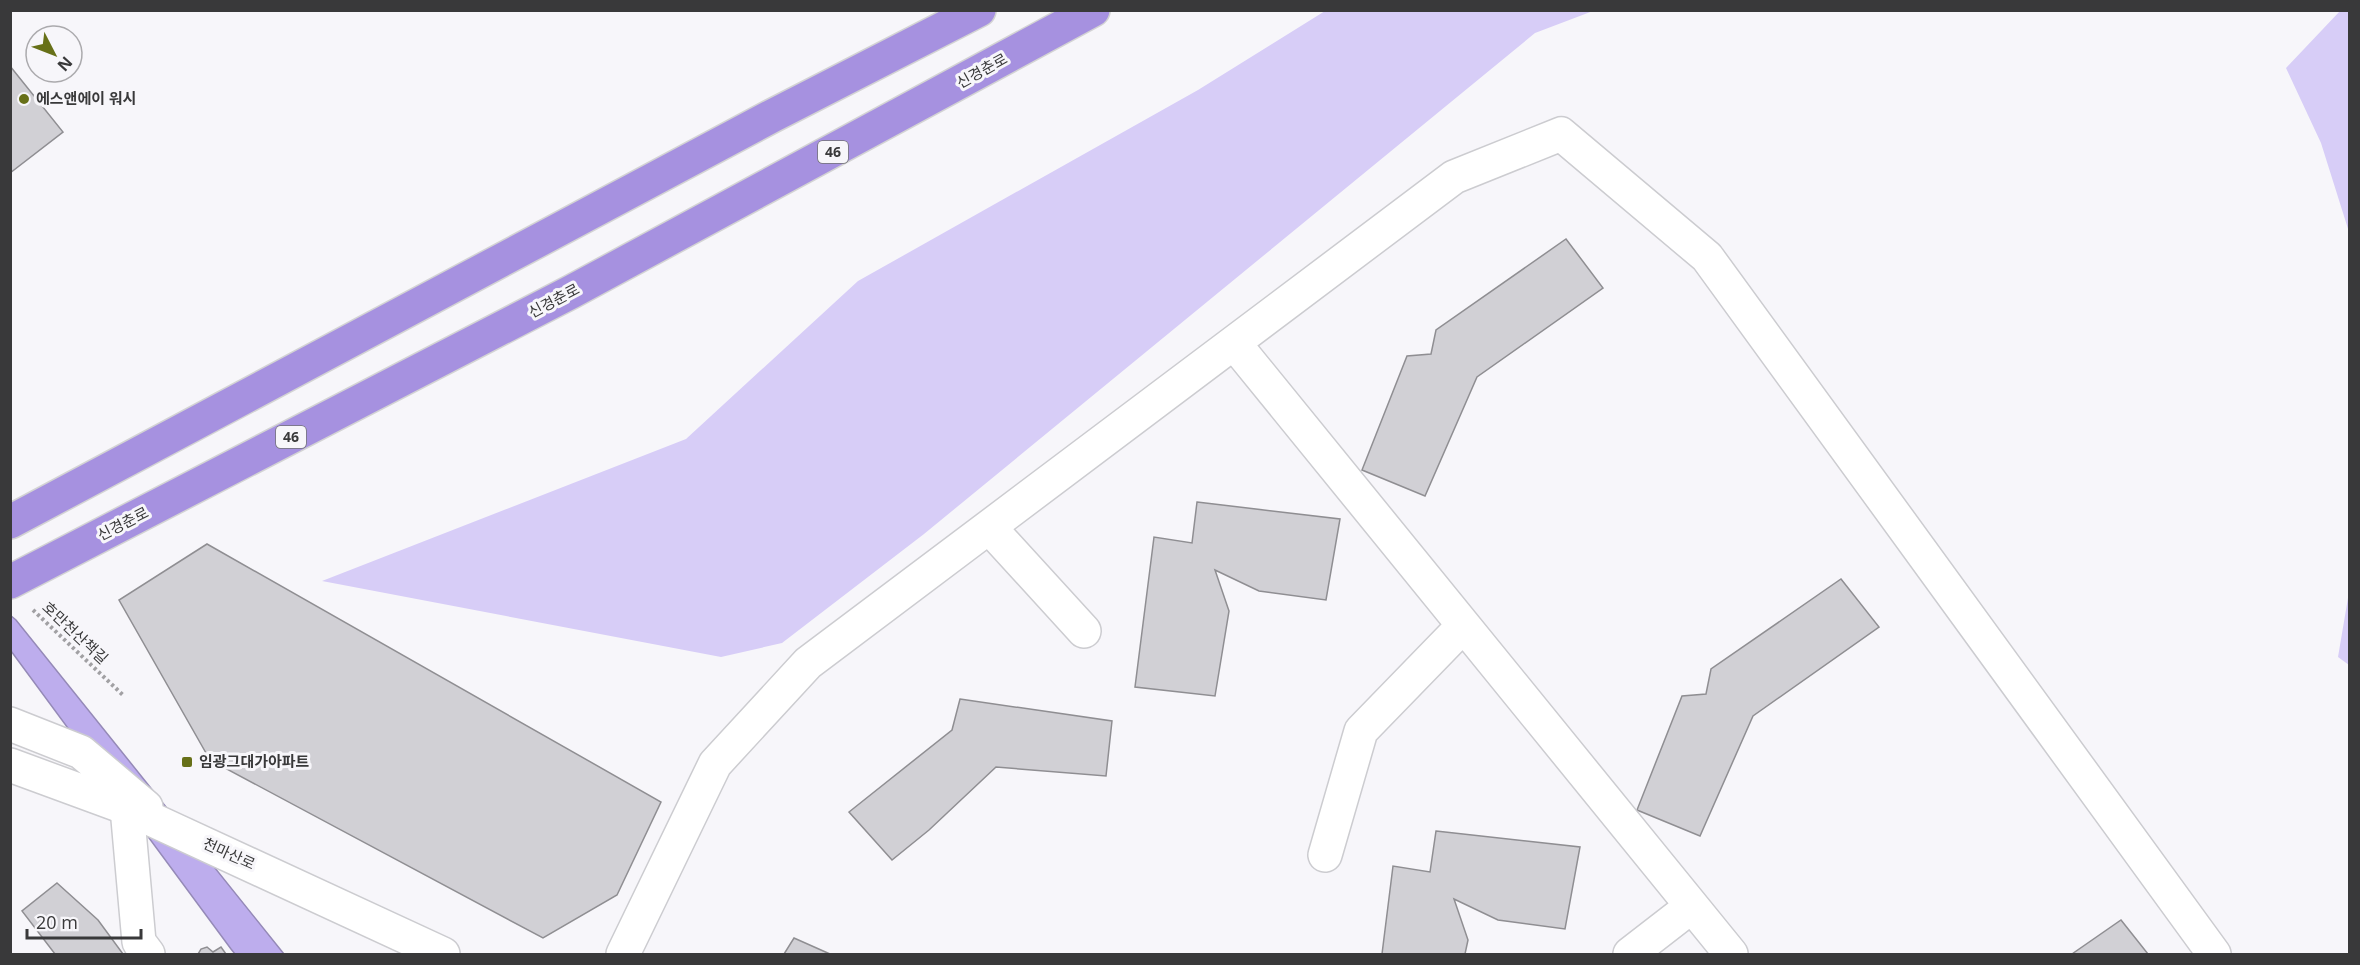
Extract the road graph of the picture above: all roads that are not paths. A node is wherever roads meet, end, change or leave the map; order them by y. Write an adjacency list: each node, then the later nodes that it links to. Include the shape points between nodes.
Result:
1 (979, 10): 4 (highway)
2 (1093, 10): 6 (highway, 신경춘로 / 46)
3 (1234, 343): 5 (street); 7 (street); 20 (street, via 1454,177 1561,134 1707,257)
4 (10, 522)
5 (990, 527): 8 (street); 17 (street, via 808,663 715,764)
6 (19, 594)
7 (1463, 626): 13 (street, via 1361,731); 14 (street)
8 (1084, 631)
9 (10, 724): 12 (street, via 81,752)
10 (10, 765): 11 (street, 천마산로)
11 (127, 808): 12 (street, 천마산로); 15 (street, via 139,942)
12 (170, 828): 16 (street, 천마산로)
13 (1325, 855)
14 (1692, 906): 18 (street); 19 (street)
15 (148, 954)
16 (443, 954)
17 (623, 954)
18 (1630, 954)
19 (1731, 954)
20 (2214, 954)

